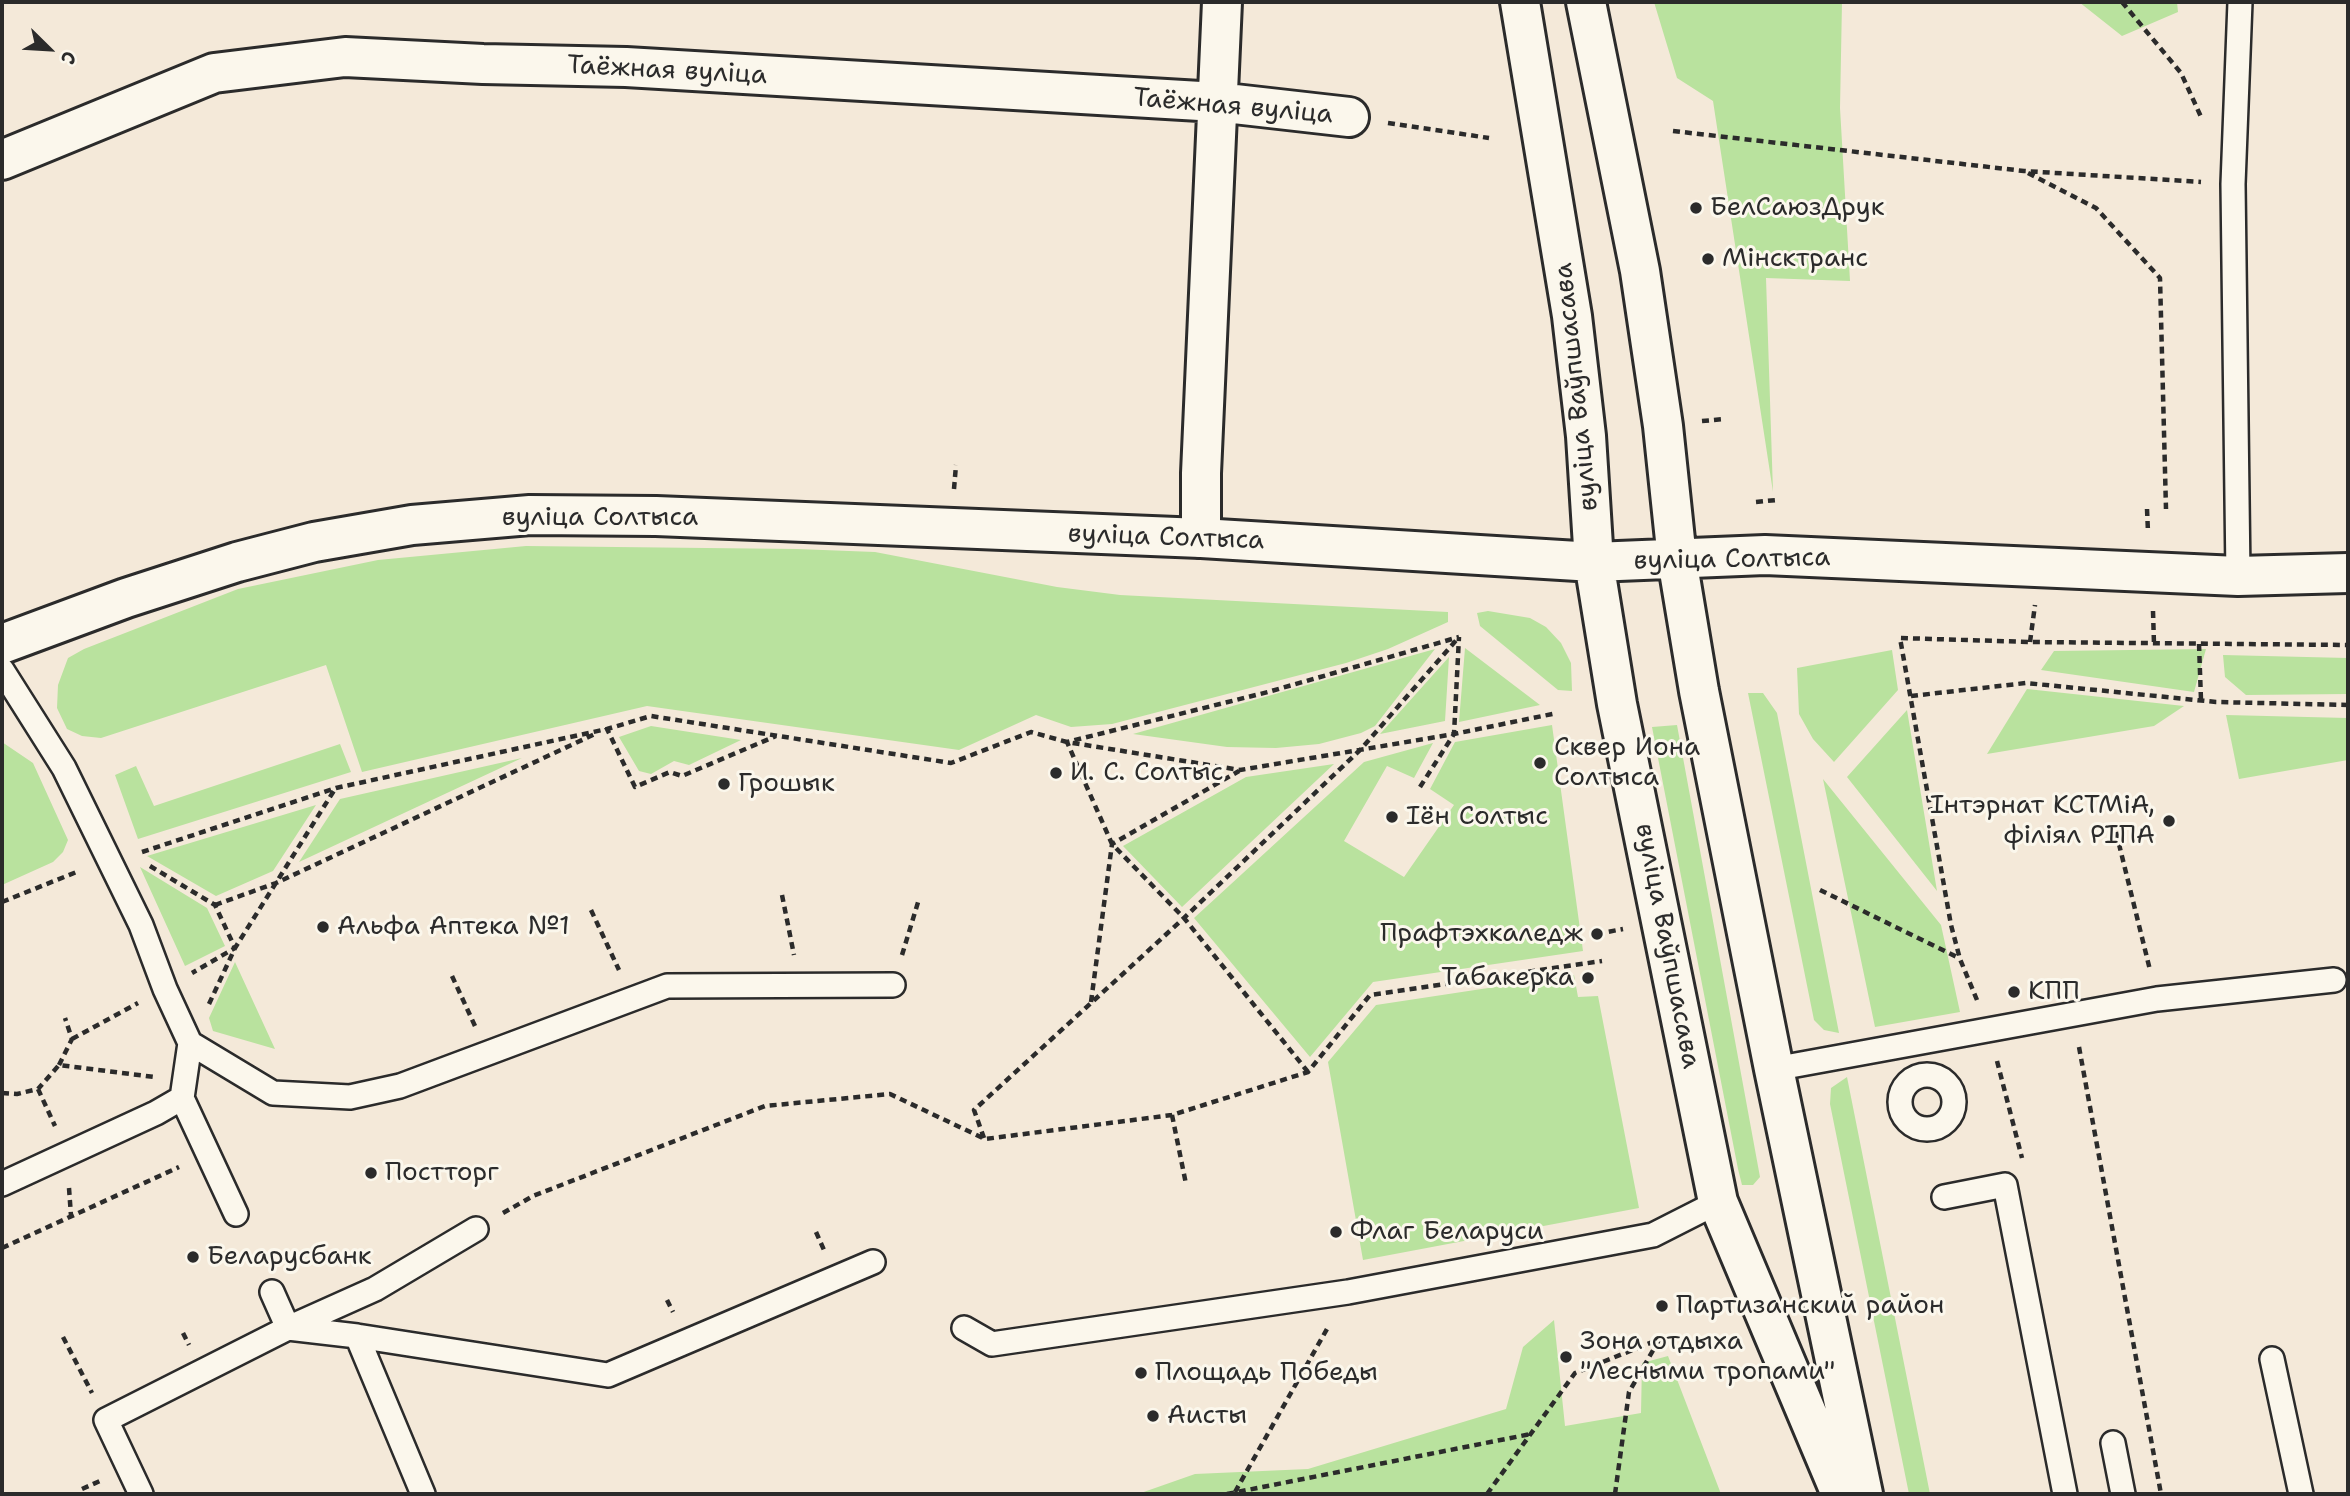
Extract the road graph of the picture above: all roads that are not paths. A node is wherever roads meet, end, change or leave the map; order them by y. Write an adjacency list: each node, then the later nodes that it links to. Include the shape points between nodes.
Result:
1 (1222, 2): 5 (main road)
2 (1520, 2): 10 (main road, вуліца Ваўпшасава, via 1572,316)
3 (1586, 2): 9 (main road, via 1640,271)
4 (2241, 2): 12 (lane, via 2233,184)
5 (1217, 103): 6 (main road, Таёжная вуліца); 7 (main road, Таёжная вуліца, via 626,67 345,57 214,73); 8 (main road)
6 (1349, 117)
7 (2, 160)
8 (1201, 538): 10 (main road, вуліца Солтыса); 13 (main road, вуліца Солтыса, via 656,516 530,515 412,525 314,542 237,562)
9 (1677, 559): 10 (main road, вуліца Солтыса); 12 (main road, вуліца Солтыса, via 1765,555); 18 (main road)
10 (1594, 562): 22 (main road, вуліца Ваўпшасава, via 1617,704)
11 (2348, 573): 12 (main road, вуліца Солтыса)
12 (2238, 576)
13 (2, 644)
14 (2, 670): 17 (lane, via 64,768 141,925)
15 (2334, 979): 18 (lane, via 2157,999)
16 (893, 985): 17 (lane, via 667,986 400,1086 350,1097 273,1093)
17 (190, 1043): 19 (lane)
18 (1774, 1069): 35 (main road)
19 (182, 1098): 20 (lane); 23 (lane)
20 (2, 1184)
21 (1944, 1197): 36 (lane, via 2005,1185)
22 (1718, 1202): 28 (lane, via 1653,1235 1348,1292 992,1344); 34 (main road, вуліца Ваўпшасава)
23 (236, 1214)
24 (475, 1228): 27 (lane, via 375,1289)
25 (873, 1262): 29 (lane, via 608,1375)
26 (272, 1292): 27 (lane)
27 (288, 1328): 29 (lane); 32 (lane, via 106,1420)
28 (964, 1328)
29 (357, 1336): 33 (lane)
30 (2272, 1359): 38 (lane)
31 (2113, 1443): 37 (lane)
32 (141, 1494)
33 (423, 1494)
34 (1840, 1494)
35 (1863, 1494)
36 (2065, 1494)
37 (2123, 1494)
38 (2301, 1494)

